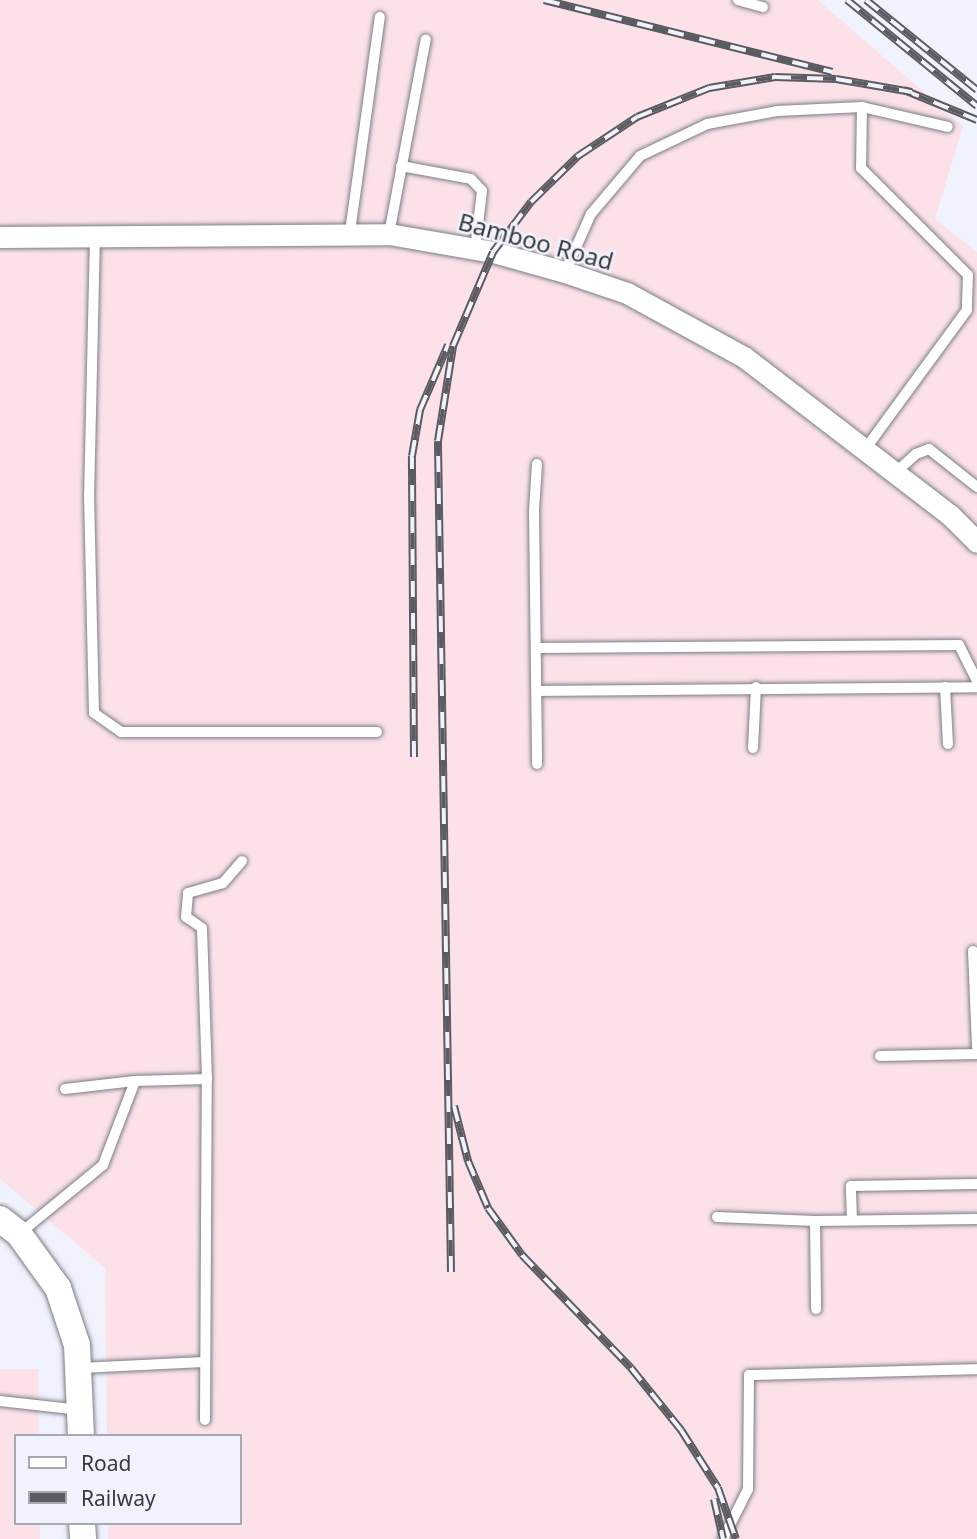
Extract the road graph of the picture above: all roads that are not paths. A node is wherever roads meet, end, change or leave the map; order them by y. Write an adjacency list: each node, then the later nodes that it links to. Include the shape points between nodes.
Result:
1 (738, 0): 2 (lane)
2 (763, 7)
3 (380, 17): 8 (lane)
4 (426, 38): 7 (lane)
5 (862, 107): 6 (lane); 13 (lane, via 777,111 707,124 640,156 591,214); 14 (lane, via 861,168 968,275 967,310)
6 (947, 127)
7 (401, 166): 9 (lane); 12 (lane, via 471,178 482,191)
8 (350, 232): 9 (street, Bamboo Road); 10 (street, Bamboo Road)
9 (389, 234): 12 (street, Bamboo Road)
10 (95, 235): 11 (street, Bamboo Road); 24 (lane, via 89,494 94,713 121,732)
11 (0, 237)
12 (475, 249): 13 (street, Bamboo Road)
13 (565, 272): 14 (street, Bamboo Road, via 627,293 744,357)
14 (866, 448): 16 (street, Bamboo Road)
15 (537, 464): 19 (lane)
16 (896, 472): 17 (lane, via 929,449); 18 (street, Bamboo Road, via 950,514)
17 (977, 487)
18 (977, 542)
19 (537, 648): 20 (lane, via 959,645); 23 (lane)
20 (977, 684): 22 (lane)
21 (756, 687): 22 (lane); 23 (lane); 26 (lane)
22 (945, 687): 25 (lane)
23 (538, 691): 27 (lane)
24 (377, 732)
25 (948, 744)
26 (753, 748)
27 (537, 764)
28 (242, 861): 33 (lane, via 223,883 188,893 186,917 202,928)
29 (973, 951): 30 (lane)
30 (977, 1048)
31 (977, 1054): 32 (lane)
32 (880, 1056)
33 (207, 1079): 34 (lane); 43 (lane)
34 (135, 1081): 35 (lane); 41 (lane, via 103,1165)
35 (65, 1089)
36 (977, 1184): 39 (lane, via 851,1186)
37 (717, 1217): 40 (lane)
38 (977, 1219): 39 (lane)
39 (852, 1220): 40 (lane)
40 (815, 1221): 42 (lane)
41 (10, 1227): 44 (street, via 58,1288)
42 (816, 1309)
43 (204, 1362): 44 (lane); 47 (lane)
44 (80, 1368): 48 (street)
45 (977, 1369): 49 (lane, via 749,1374 748,1489)
46 (0, 1401): 48 (lane)
47 (205, 1420)
48 (81, 1423)
49 (723, 1539)

